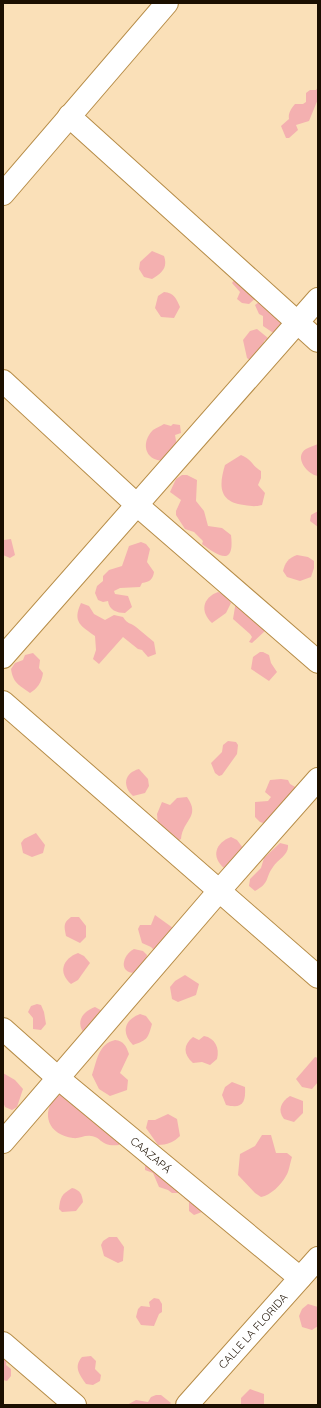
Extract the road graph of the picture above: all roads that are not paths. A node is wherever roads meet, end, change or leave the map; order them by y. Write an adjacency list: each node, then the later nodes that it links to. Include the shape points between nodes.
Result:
1 (167, 3): 2 (street)
2 (69, 116): 3 (street); 5 (street)
3 (3, 194)
4 (318, 299): 5 (street)
5 (297, 322): 6 (street); 8 (street)
6 (318, 340)
7 (3, 381): 8 (street)
8 (137, 505): 9 (street); 10 (street)
9 (3, 657)
10 (318, 662)
11 (3, 702): 13 (street)
12 (318, 779): 13 (street)
13 (219, 891): 14 (street); 16 (street)
14 (318, 977)
15 (3, 1029): 16 (street, CAAZAPÁ)
16 (58, 1078): 17 (street); 19 (street, CAAZAPÁ)
17 (3, 1142)
18 (318, 1258): 19 (street, CALLE LA FLORIDA)
19 (300, 1278): 21 (street, CALLE LA FLORIDA)
20 (3, 1343): 22 (street)
21 (189, 1404)
22 (75, 1405)

